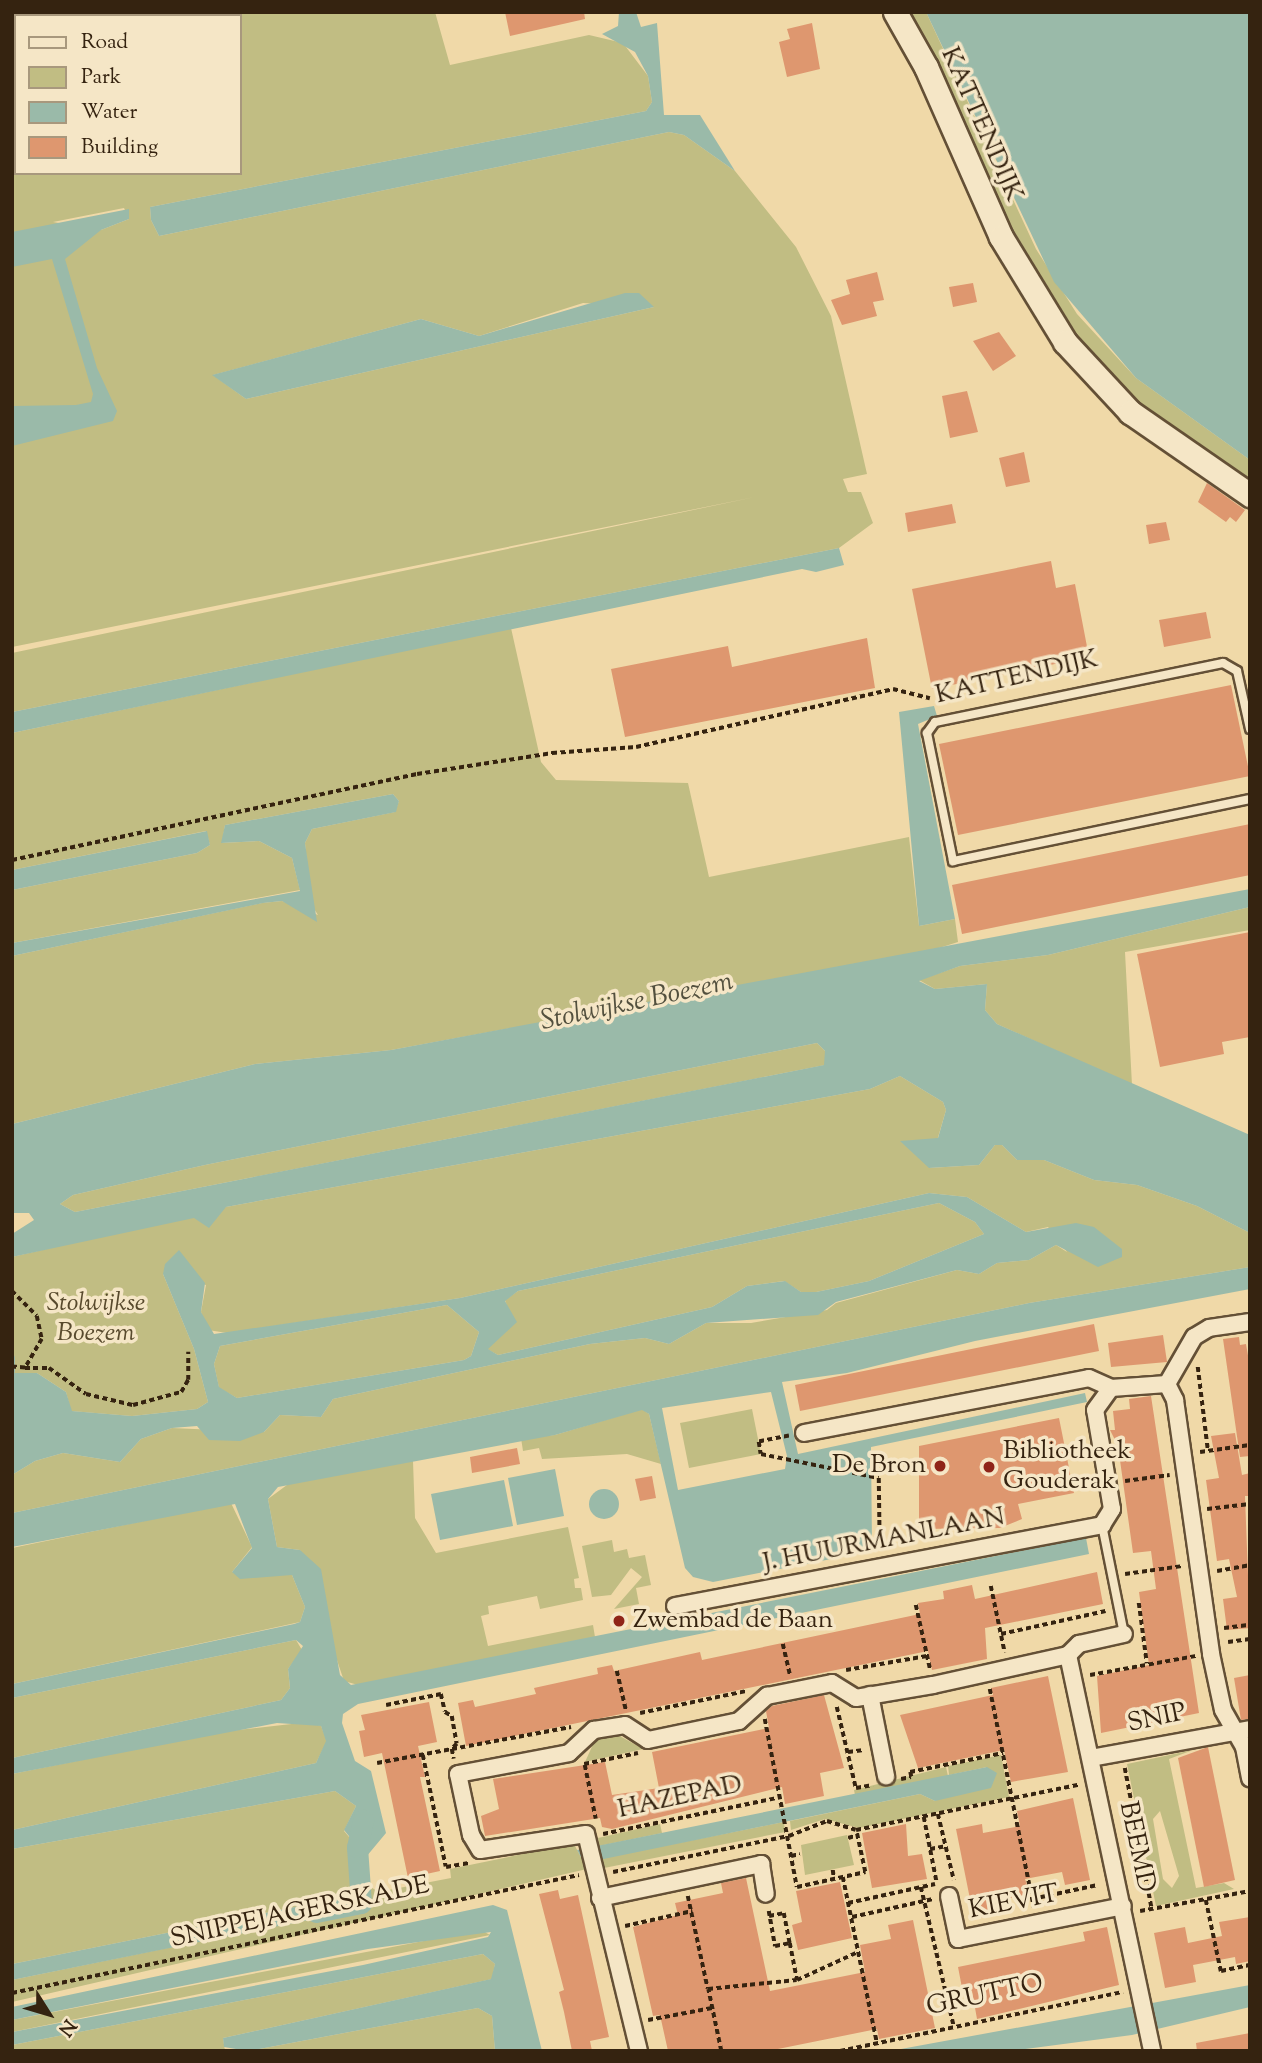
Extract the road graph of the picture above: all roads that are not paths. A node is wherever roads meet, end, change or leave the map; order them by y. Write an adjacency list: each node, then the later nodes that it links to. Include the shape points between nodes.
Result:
1 (895, 12): 2 (street, KATTENDIJK, via 926,67 1001,237 1065,342 1130,412)
2 (1250, 495)
3 (1250, 729): 4 (lane, KATTENDIJK, via 1237,671 1223,663 934,722 927,733 953,861)
4 (1250, 799)
5 (1250, 1322): 6 (street, via 1209,1328 1194,1337)
6 (1167, 1384): 7 (street); 15 (street, via 1175,1400 1209,1643)
7 (1111, 1388): 8 (street, via 1089,1378); 9 (street, via 1094,1410 1112,1509)
8 (804, 1433)
9 (1102, 1525): 10 (street, J. HUURMANLAAN); 11 (lane)
10 (675, 1606)
11 (1124, 1634): 12 (street, via 1079,1644)
12 (1068, 1655): 13 (street); 16 (street, BEEMD)
13 (870, 1695): 17 (street); 21 (street, via 856,1698 832,1683 760,1700 739,1721 653,1739 625,1725 585,1735 569,1753 458,1774 471,1835 480,1850 586,1834 594,1837)
14 (1250, 1728): 15 (street, SNIP)
15 (1232, 1729): 16 (street, SNIP); 18 (street, via 1244,1747)
16 (1091, 1758): 22 (street, BEEMD)
17 (886, 1776)
18 (1250, 1778)
19 (766, 1894): 21 (street, via 761,1864)
20 (949, 1896): 22 (street, KIEVIT, via 958,1940)
21 (600, 1898): 24 (street)
22 (1124, 1910): 23 (street, BEEMD)
23 (1151, 2044)
24 (639, 2051)

